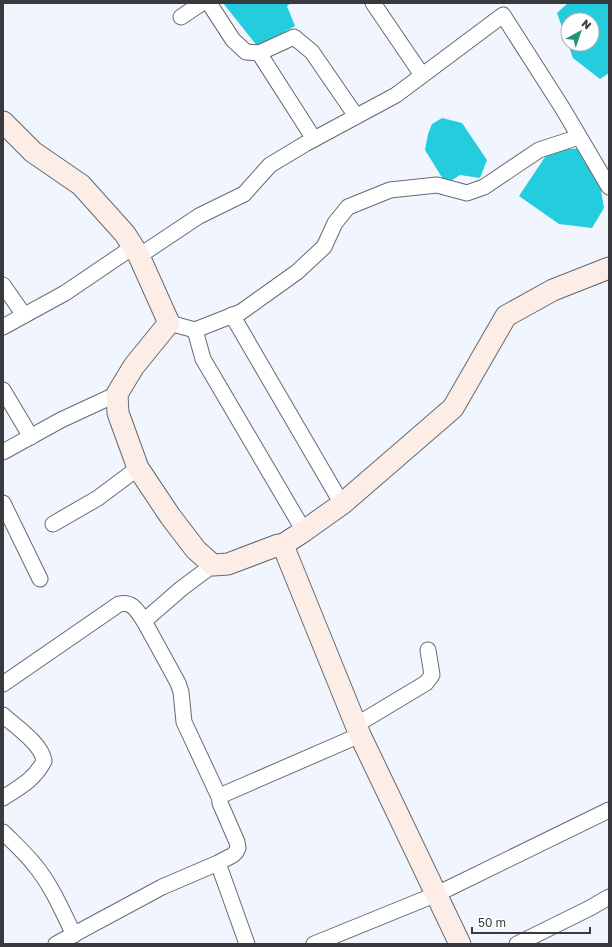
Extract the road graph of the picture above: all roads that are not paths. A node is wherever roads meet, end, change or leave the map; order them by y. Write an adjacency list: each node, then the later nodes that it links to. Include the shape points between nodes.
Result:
1 (202, 3): 4 (street)
2 (210, 3): 5 (street, via 233,40 246,52)
3 (373, 3): 6 (street)
4 (181, 17)
5 (259, 53): 7 (street, via 294,37 312,52); 10 (street)
6 (422, 75): 7 (street, via 396,95); 9 (street, via 503,15)
7 (356, 116): 10 (street)
8 (5, 126): 12 (street, via 33,152 81,185 125,234)
9 (579, 137): 11 (street); 16 (street, via 540,150 484,187 467,193 437,185 390,190 348,207 335,222 324,246 298,272 241,312)
10 (314, 139): 12 (street, via 270,165 244,194)
11 (609, 187)
12 (136, 252): 15 (street); 17 (street)
13 (609, 268): 26 (street, via 553,290 506,316 453,408)
14 (3, 285): 15 (street)
15 (24, 315): 18 (street)
16 (232, 315): 19 (street); 26 (street)
17 (169, 323): 19 (street); 21 (street, via 134,366)
18 (3, 327)
19 (195, 330): 28 (street, via 203,359)
20 (3, 390): 22 (street)
21 (117, 394): 22 (street); 24 (street, via 118,413)
22 (31, 437): 23 (street)
23 (3, 452)
24 (138, 468): 27 (street, via 98,498); 30 (street, via 196,550)
25 (3, 502): 31 (street)
26 (342, 504): 28 (street)
27 (53, 524)
28 (304, 531): 29 (street)
29 (281, 546): 30 (street, via 228,564); 36 (street)
30 (213, 565): 32 (street)
31 (40, 579)
32 (144, 621): 34 (street, via 131,605 119,604); 38 (street, via 178,683 184,722)
33 (428, 650): 36 (street, via 432,675 426,683)
34 (3, 684)
35 (3, 715): 37 (street, via 37,745 44,761 24,785)
36 (358, 730): 38 (street, via 232,790); 42 (street)
37 (3, 798)
38 (220, 799): 41 (street, via 238,848 236,852)
39 (609, 810): 42 (street)
40 (3, 832): 44 (street, via 41,874 52,890)
41 (218, 862): 44 (street, via 162,887); 46 (street)
42 (437, 894): 47 (street); 48 (street)
43 (609, 897): 49 (street)
44 (74, 935): 45 (street)
45 (56, 944)
46 (247, 944)
47 (314, 944)
48 (460, 944)
49 (517, 944)

